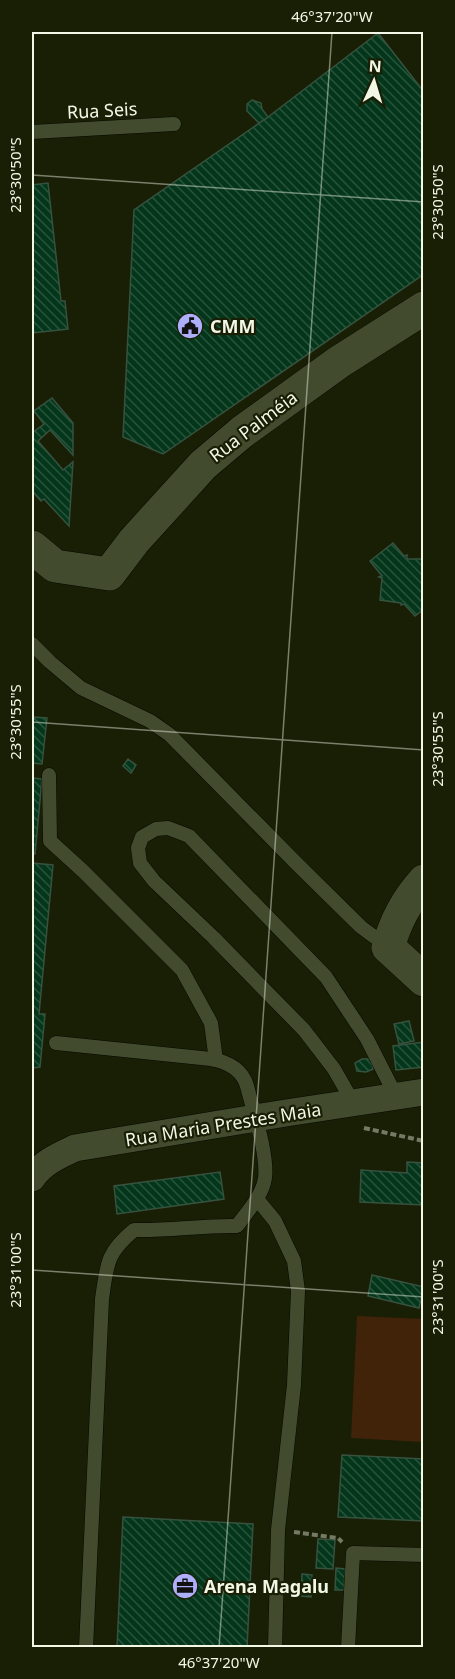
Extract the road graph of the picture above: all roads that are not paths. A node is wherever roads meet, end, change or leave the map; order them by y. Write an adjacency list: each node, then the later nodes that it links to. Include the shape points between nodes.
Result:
1 (174, 124): 2 (lane, Rua Seis)
2 (32, 132)
3 (423, 308): 4 (street, Rua Palméia, via 339,362 202,465 109,573 55,566)
4 (32, 547)
5 (32, 644): 8 (lane, via 81,688 170,735 361,927)
6 (49, 775): 11 (lane, via 50,841 182,970 212,1023)
7 (423, 880): 8 (street, via 396,920)
8 (388, 947): 9 (street)
9 (423, 980)
10 (56, 1043): 11 (lane)
11 (216, 1060): 15 (lane, via 235,1067 245,1078)
12 (423, 1092): 13 (street, Rua Maria Prestes Maia)
13 (397, 1098): 14 (street, Rua Maria Prestes Maia); 14 (lane, via 367,1039 326,977 189,837 168,828 142,837 138,848 140,863 154,881 304,1030 334,1069)
14 (354, 1104): 15 (street, Rua Maria Prestes Maia)
15 (256, 1119): 16 (street, Rua Maria Prestes Maia, via 75,1148 53,1158); 17 (lane, via 265,1179)
16 (32, 1178)
17 (256, 1199): 19 (lane, via 237,1226 134,1230 118,1243 106,1265); 20 (lane, via 275,1221 294,1261 298,1292)
18 (423, 1555): 21 (lane, via 353,1554)
19 (86, 1647)
20 (274, 1647)
21 (348, 1647)

